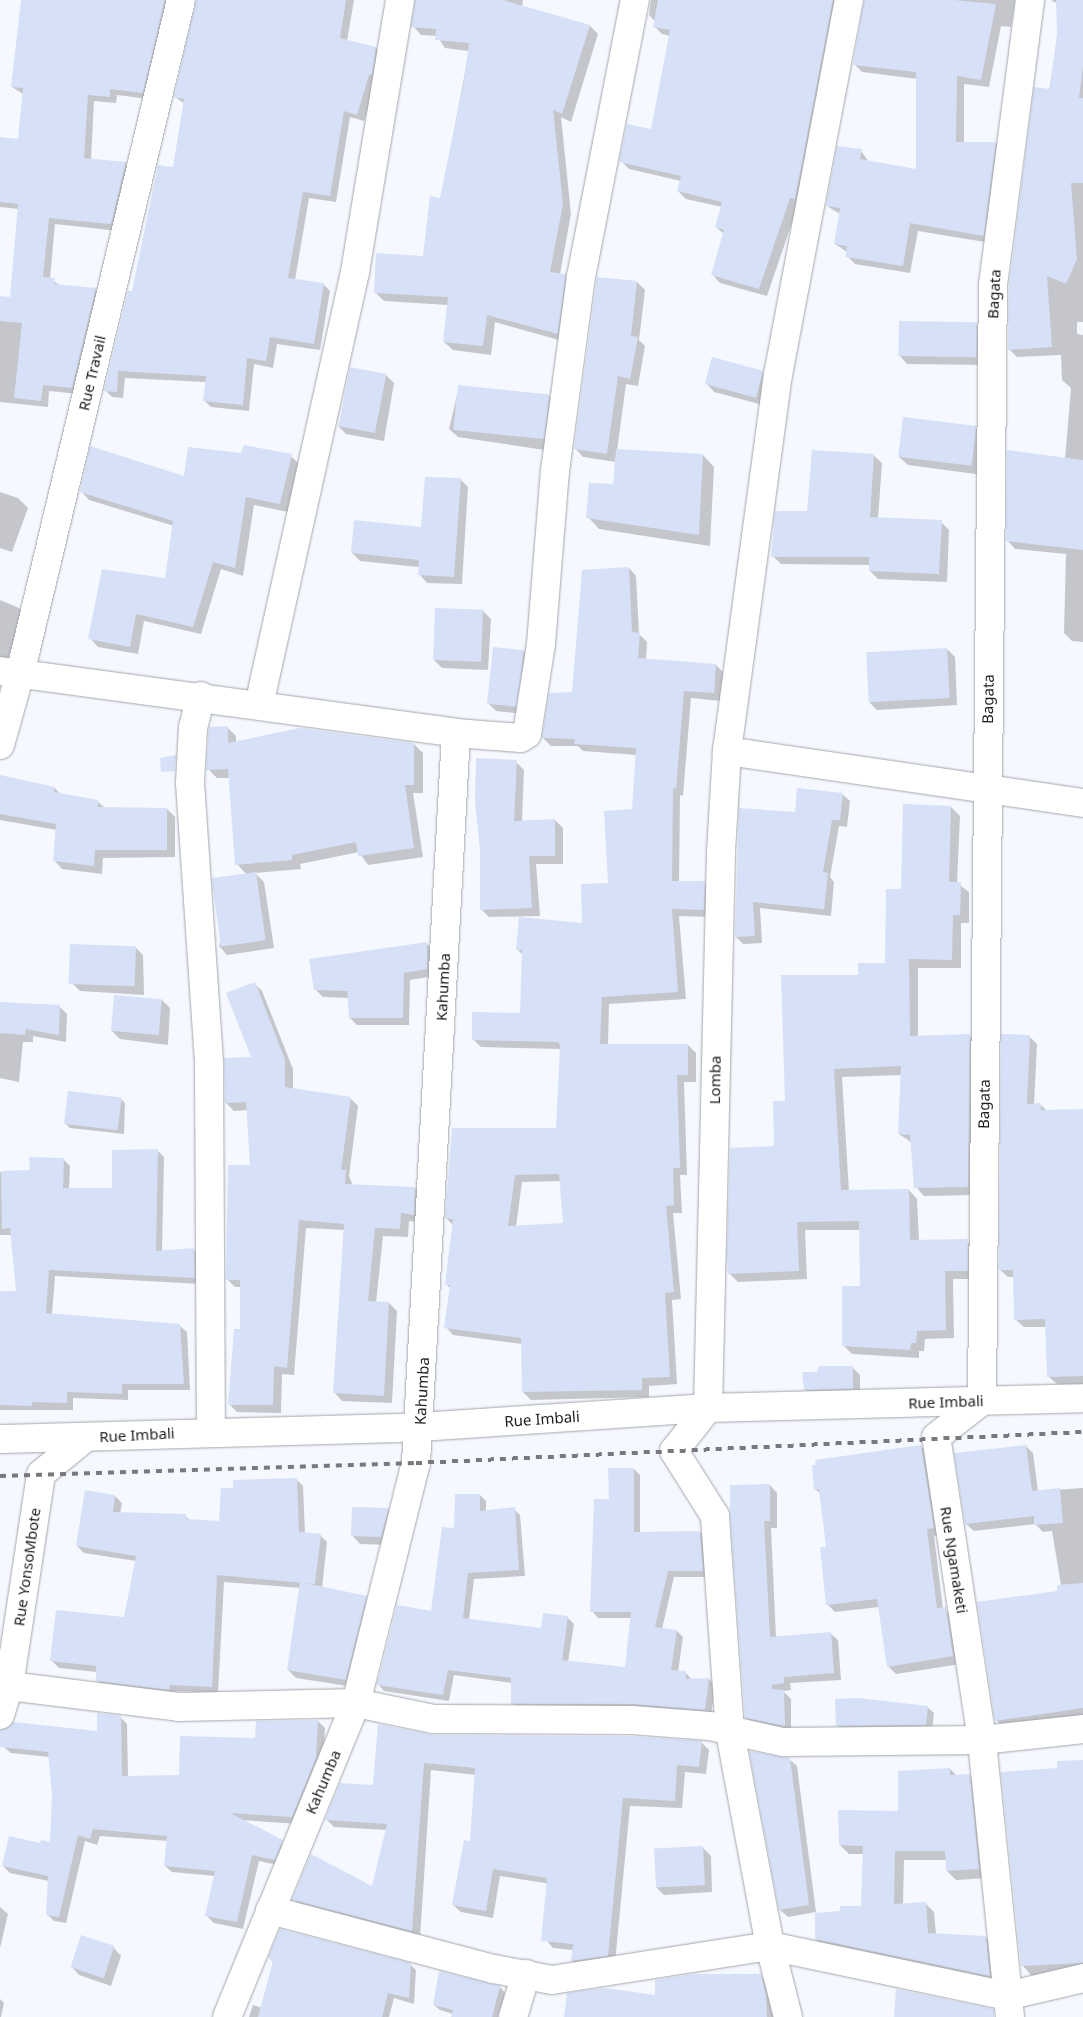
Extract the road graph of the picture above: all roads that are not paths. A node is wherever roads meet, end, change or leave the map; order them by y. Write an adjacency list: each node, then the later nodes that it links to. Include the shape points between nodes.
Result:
1 (181, 0): 6 (street, Rue Travail)
2 (400, 0): 8 (street, via 355,272)
3 (635, 0): 9 (street, via 581,277 555,471 541,644 530,727 521,738)
4 (849, 0): 11 (street, Lomba, via 778,375)
5 (1030, 0): 12 (street, Bagata, via 993,285)
6 (10, 672): 7 (street); 10 (street, Rue Travail)
7 (201, 696): 8 (street); 18 (street, via 193,727 190,783 209,1064)
8 (259, 705): 9 (street)
9 (456, 733): 17 (street, Kahumba)
10 (0, 745)
11 (726, 751): 12 (street); 16 (street, Lomba)
12 (987, 792): 13 (street); 15 (street, Bagata)
13 (1083, 803)
14 (1083, 1398): 15 (street, Rue Imbali)
15 (982, 1401): 16 (street, Rue Imbali); 26 (street, Rue Ngamaketi, via 936,1437)
16 (708, 1408): 17 (street, Rue Imbali); 25 (street, via 674,1451 715,1516)
17 (420, 1427): 18 (street, Rue Imbali); 22 (street, Kahumba, via 416,1463)
18 (210, 1432): 19 (street, Rue Imbali)
19 (85, 1438): 20 (street, Rue Imbali); 21 (street, Rue YonsoMbote, via 41,1474)
20 (0, 1439)
21 (9, 1686): 22 (street, via 179,1707); 23 (street, Rue YonsoMbote)
22 (356, 1703): 25 (street, via 433,1719 632,1720 710,1726); 27 (street, Kahumba)
23 (0, 1715)
24 (1083, 1729): 26 (street)
25 (730, 1732): 26 (street, via 783,1742); 28 (street)
26 (982, 1740): 31 (street)
27 (270, 1910): 29 (street, via 494,1969); 32 (street, Kahumba)
28 (770, 1946): 29 (street, via 552,1980); 31 (street); 34 (street)
29 (526, 1974): 33 (street)
30 (1083, 1978): 31 (street)
31 (1008, 2006)
32 (227, 2017)
33 (513, 2017)
34 (788, 2017)

